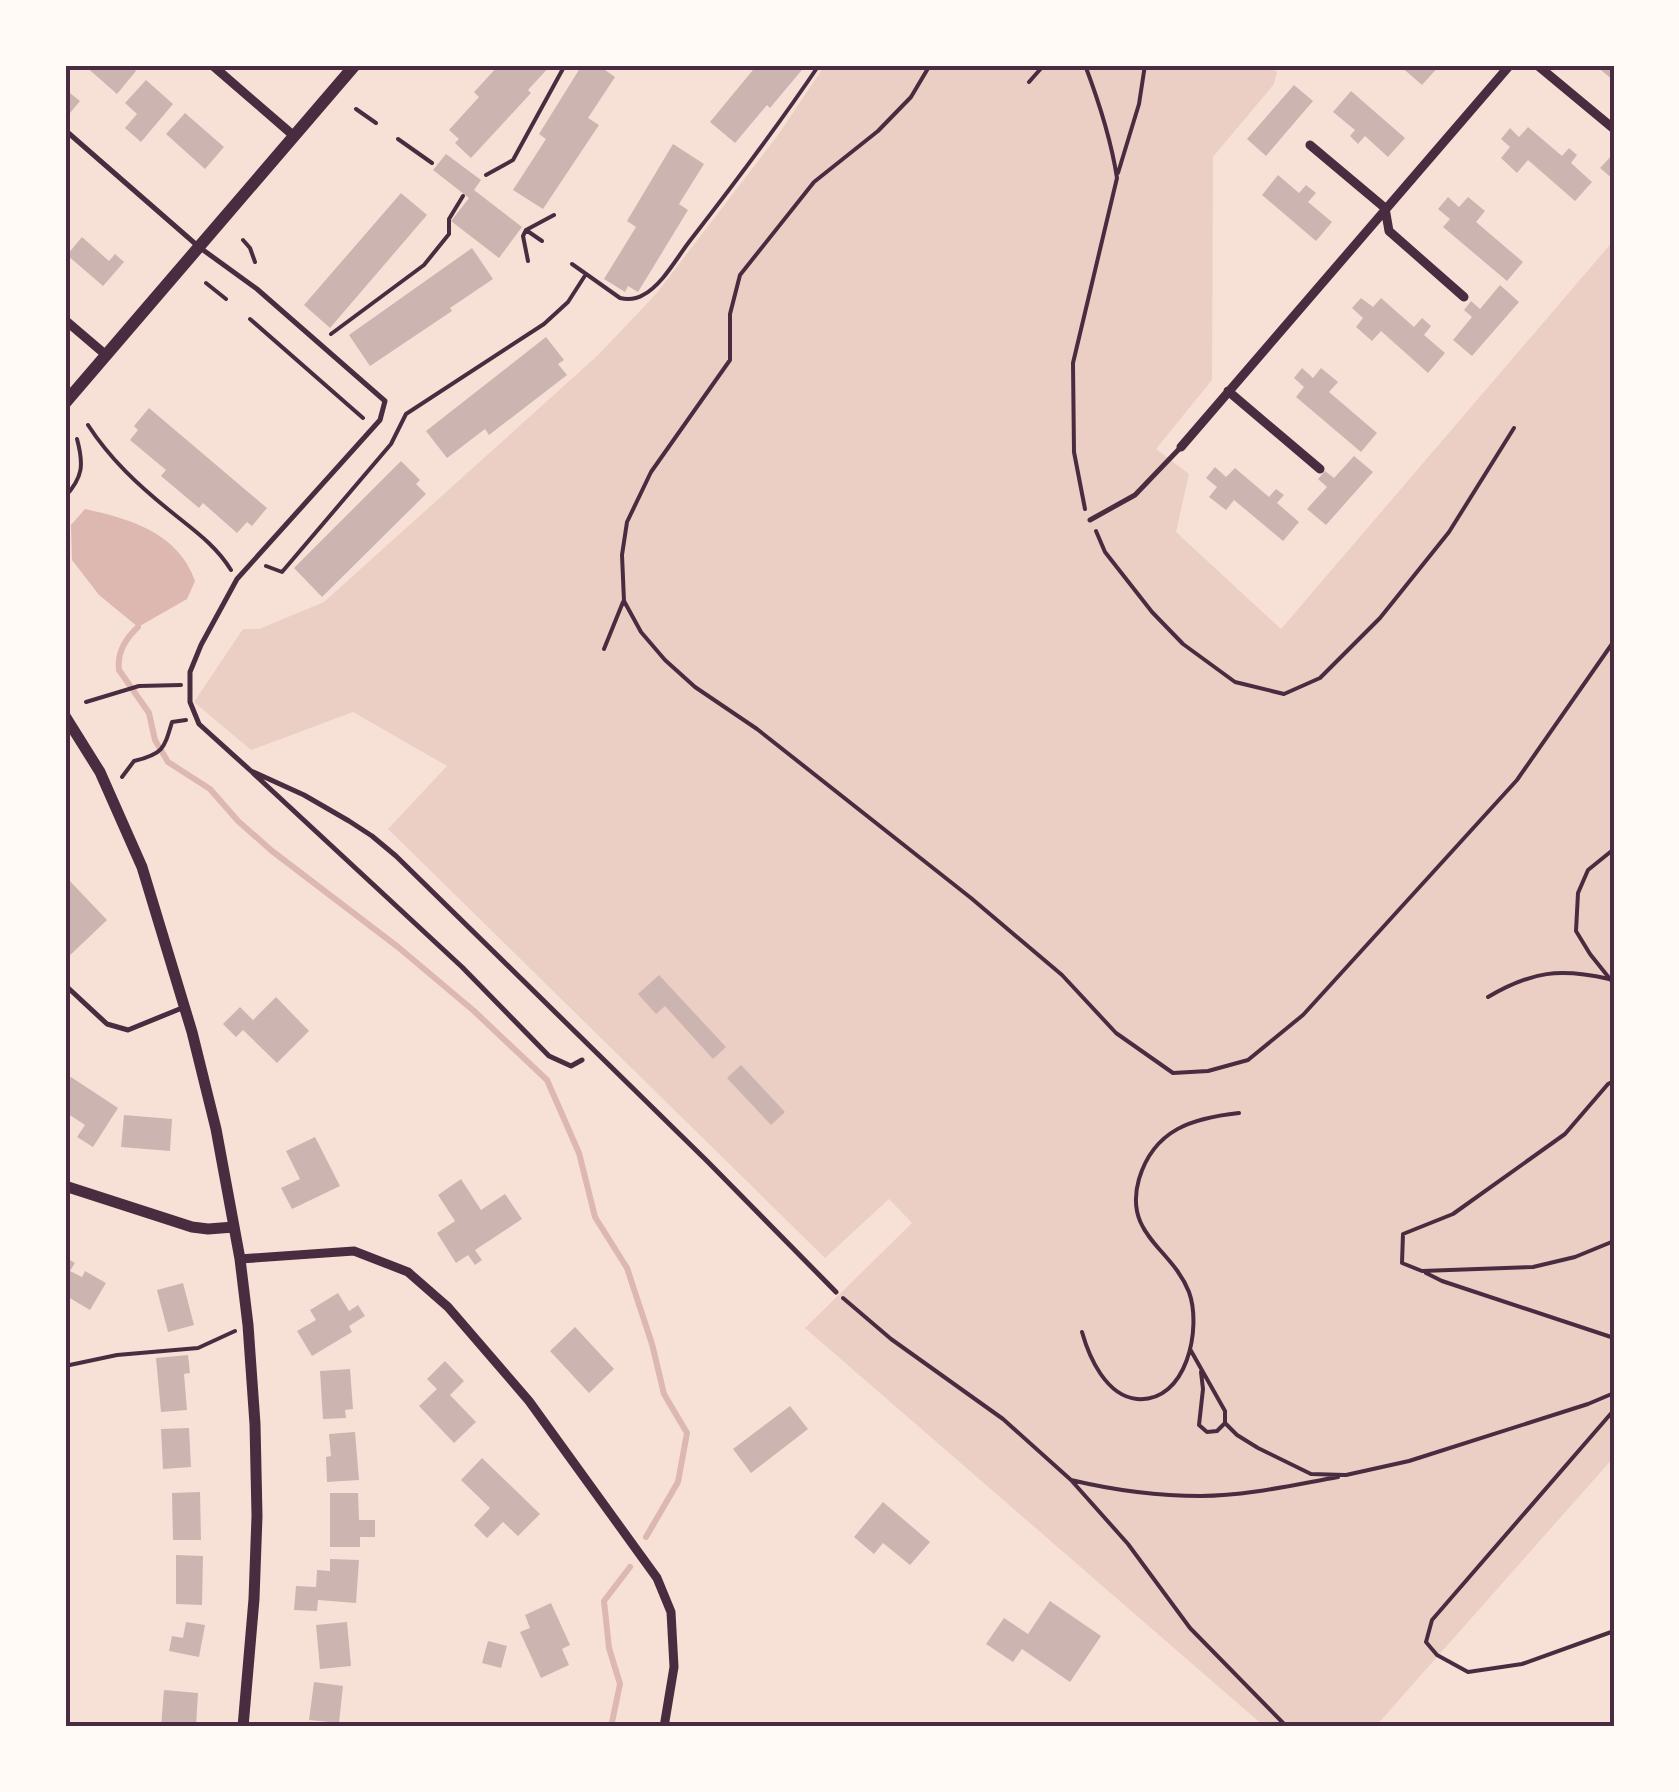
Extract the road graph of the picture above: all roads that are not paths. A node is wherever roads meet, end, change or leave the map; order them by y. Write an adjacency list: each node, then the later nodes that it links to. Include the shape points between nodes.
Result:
1 (212, 65): 7 (street)
2 (355, 65): 7 (main road)
3 (1510, 65): 9 (street)
4 (1538, 65): 6 (street)
5 (65, 130): 10 (lane)
6 (1614, 130)
7 (294, 136): 10 (main road)
8 (1310, 144): 9 (street)
9 (1385, 208): 11 (street, via 1389,231); 14 (street)
10 (200, 246): 13 (main road); 20 (lane, via 385,400 380,420 238,579 190,672 190,702 199,724)
11 (1464, 297)
12 (65, 320): 13 (street)
13 (106, 355): 15 (main road)
14 (1228, 391): 16 (street); 17 (street)
15 (65, 403)
16 (1181, 447): 18 (lane, via 1135,494)
17 (1320, 469)
18 (1090, 520)
19 (65, 716): 22 (street, via 100,772 142,867)
20 (251, 772): 23 (lane, via 549,1056 570,1066); 27 (lane, via 348,821 396,856)
21 (65, 986): 22 (lane, via 107,1024 128,1030)
22 (184, 1007): 25 (street)
23 (582, 1060)
24 (66, 1184): 25 (street, via 192,1227)
25 (234, 1227): 26 (street)
26 (240, 1259): 28 (street, via 257,1516); 29 (street, via 354,1251 408,1272 448,1307 529,1401 657,1578 671,1612 674,1668)
27 (836, 1292)
28 (243, 1727)
29 (664, 1727)

